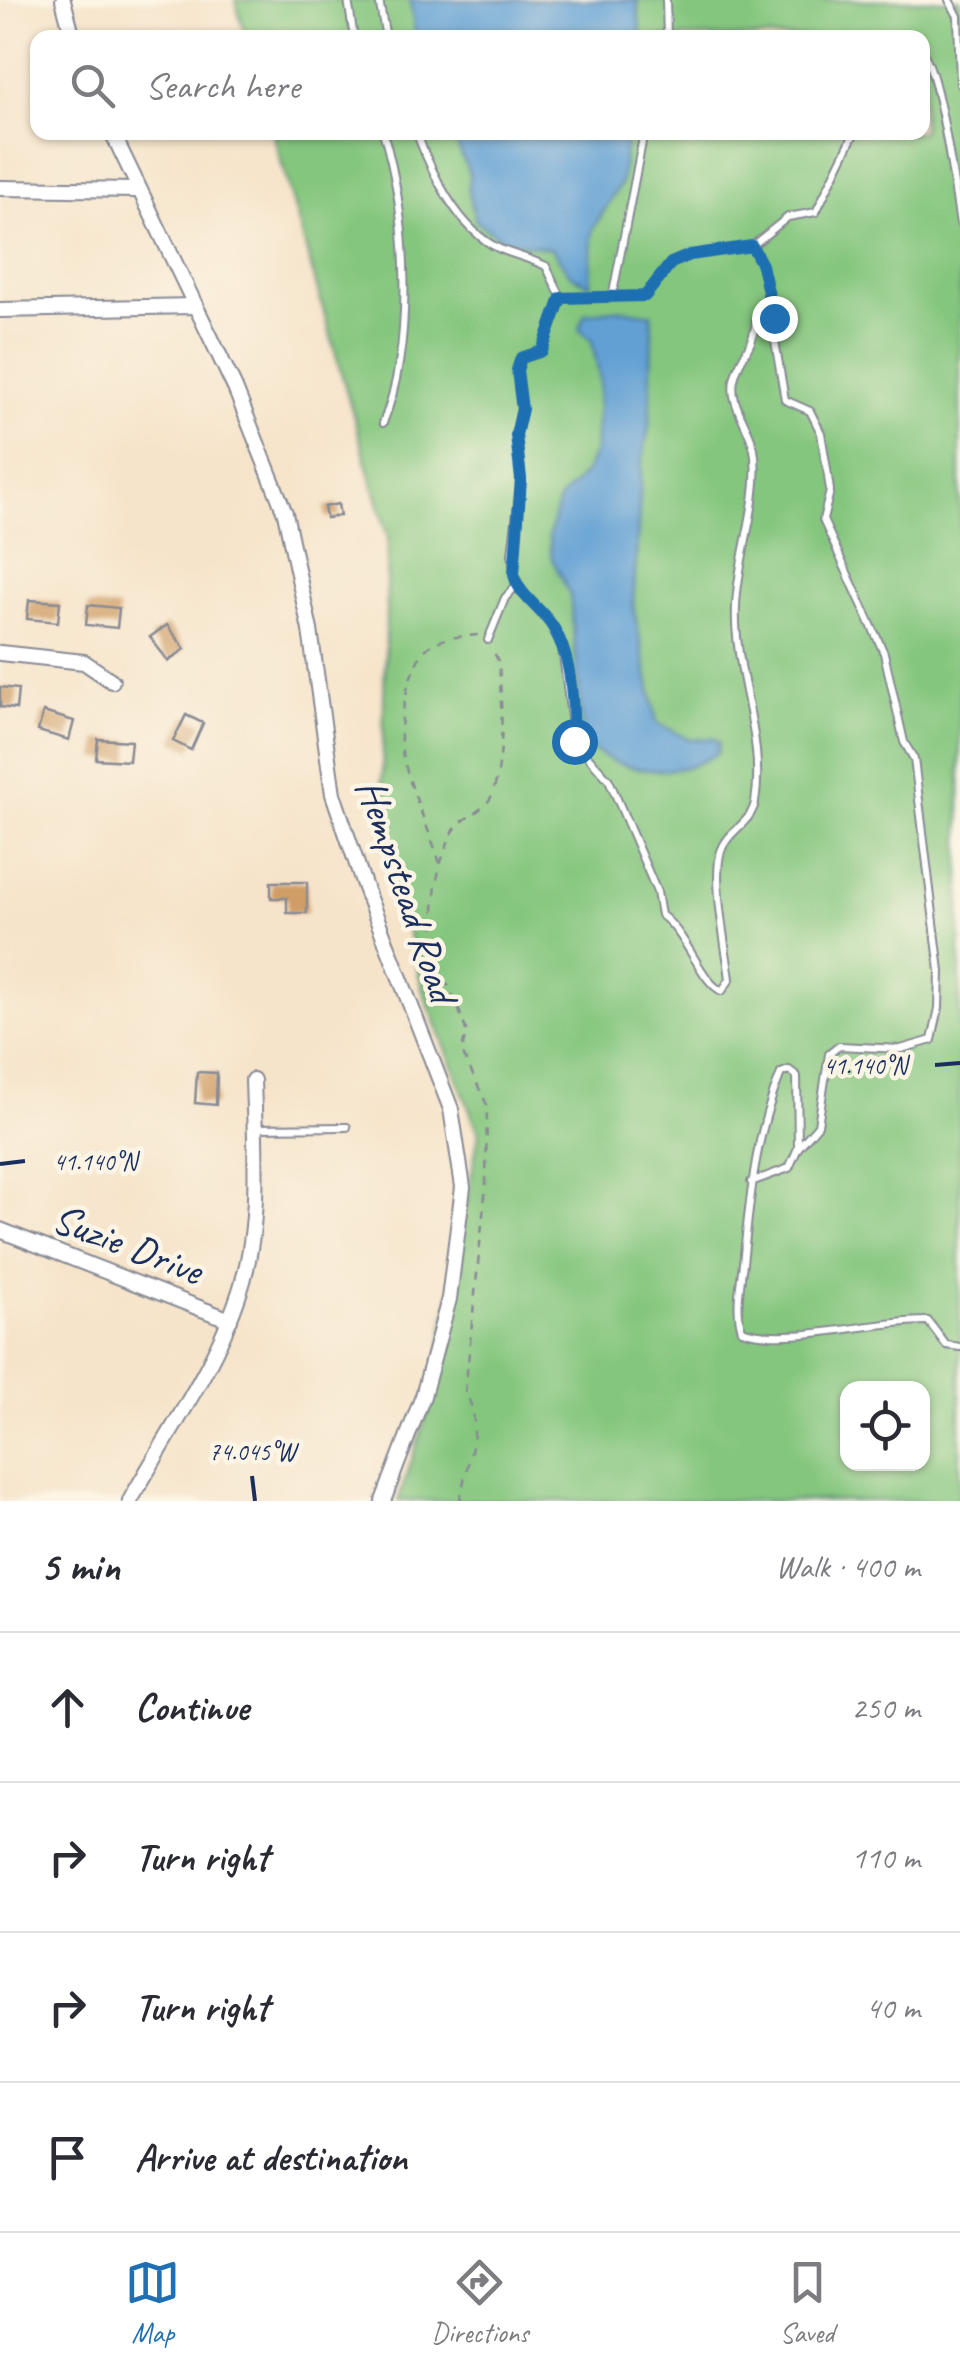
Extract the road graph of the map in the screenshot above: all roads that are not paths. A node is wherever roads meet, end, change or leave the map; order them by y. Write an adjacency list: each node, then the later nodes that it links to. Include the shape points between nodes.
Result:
1 (63, 0): 7 (street)
2 (348, 0): 8 (lane)
3 (370, 0): 6 (lane)
4 (666, 0): 10 (lane)
5 (954, 2): 12 (lane)
6 (379, 4): 9 (lane)
7 (71, 30)
8 (353, 30)
9 (384, 30)
10 (667, 30)
11 (930, 68): 20 (lane)
12 (960, 84)
13 (115, 140): 19 (street, Hempstead Road)
14 (386, 140): 27 (lane, via 400,188 404,266 401,367)
15 (420, 140): 23 (lane, via 442,188 476,232 546,266)
16 (642, 140): 22 (lane)
17 (851, 140): 21 (lane, via 816,212 788,217)
18 (0, 188): 19 (street)
19 (136, 190): 25 (street, Hempstead Road)
20 (960, 224)
21 (752, 246): 22 (lane, via 671,263 645,296); 24 (lane)
22 (612, 293): 23 (lane)
23 (561, 298): 28 (lane, via 542,351 521,358 517,370 522,456 512,554)
24 (767, 302): 28 (lane, via 757,310 733,390 755,454 735,608 756,775 749,818 720,855 726,990 716,990 687,940 660,915 657,892 609,780 574,741 562,647 552,624); 35 (lane, via 785,400 810,411 821,433 830,491 823,520 884,654 917,770 940,971 932,1040 902,1049 839,1046 829,1054 818,1125)
25 (194, 306): 26 (street); 41 (street, Hempstead Road, via 285,513 333,794 452,1108 464,1187 448,1299 424,1396)
26 (0, 310)
27 (382, 423)
28 (516, 586): 29 (lane)
29 (488, 640)
30 (0, 653): 31 (street, via 84,662)
31 (112, 681)
32 (253, 1080): 34 (street)
33 (347, 1127): 34 (lane)
34 (254, 1128): 38 (street, via 244,1276)
35 (798, 1148): 36 (lane, via 790,1168); 36 (lane, via 797,1076 789,1070 776,1083)
36 (750, 1182): 39 (lane, via 742,1330 760,1337 928,1321 946,1345)
37 (0, 1230): 38 (street, Suzie Drive)
38 (230, 1320): 40 (street)
39 (960, 1347)
40 (130, 1501)
41 (384, 1501)

